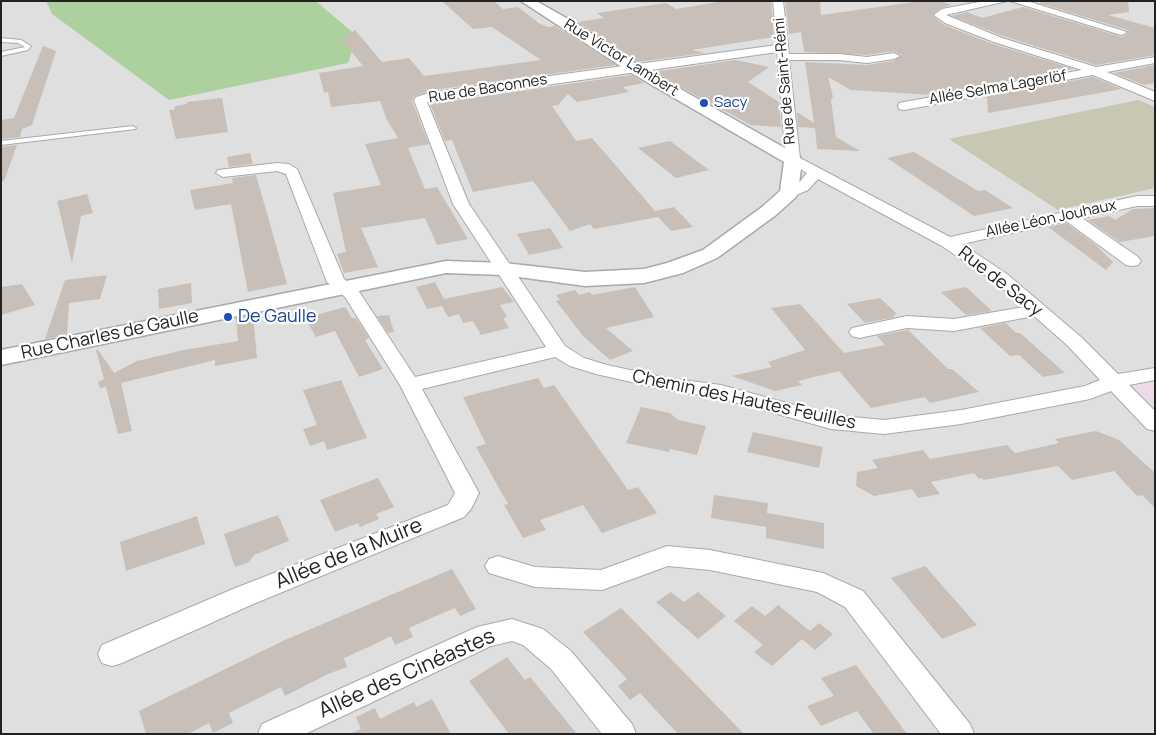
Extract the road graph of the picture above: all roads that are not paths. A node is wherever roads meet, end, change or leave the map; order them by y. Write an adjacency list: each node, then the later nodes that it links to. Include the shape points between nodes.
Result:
1 (528, 1): 11 (street, Rue Victor Lambert)
2 (778, 1): 7 (street, Rue de Saint-Rémi)
3 (1002, 1): 12 (street, via 939,15 998,40 1076,63)
4 (1015, 1): 5 (street)
5 (1122, 32)
6 (1, 40): 8 (lane, via 19,41 28,46)
7 (782, 53): 9 (street, Rue de Baconnes, via 867,60); 11 (street, Rue de Baconnes); 17 (street, Rue de Saint-Rémi)
8 (1, 54)
9 (894, 56)
10 (1155, 60): 12 (street, Allée Selma Lagerlöf)
11 (633, 68): 17 (street, Rue Victor Lambert); 25 (street, Rue de Baconnes, via 420,100 461,204)
12 (1092, 71): 13 (street); 14 (street, Allée Selma Lagerlöf)
13 (1155, 97)
14 (904, 106)
15 (133, 128): 16 (lane)
16 (1, 143)
17 (793, 160): 18 (street, Rue de Sacy); 20 (street)
18 (815, 172): 20 (street, Rue Charles de Gaulle, via 803,188); 23 (street, Rue de Sacy)
19 (223, 173): 26 (street, via 277,167 289,169 336,282)
20 (789, 193): 25 (street, Rue Charles de Gaulle, via 722,247 675,268 627,278 602,279)
21 (1155, 202): 22 (street, Allée Léon Jouhaux, via 1137,201)
22 (1068, 215): 23 (street, Allée Léon Jouhaux); 24 (street)
23 (948, 242): 27 (street, Rue de Sacy, via 1001,278)
24 (1132, 261)
25 (504, 268): 26 (street, Rue Charles de Gaulle, via 446,267); 29 (street, Rue de Baconnes)
26 (342, 289): 30 (street, Rue Charles de Gaulle); 33 (street, via 352,294)
27 (1037, 310): 28 (street, via 972,324 906,322); 32 (street, Rue de Sacy, via 1074,341)
28 (858, 332)
29 (558, 350): 32 (street, Chemin des Hautes Feuilles, via 577,362 603,370 721,392 831,422 884,427 961,417 1090,392); 33 (street)
30 (1, 358)
31 (1155, 374): 32 (street, Chemin des Hautes Feuilles)
32 (1112, 382): 34 (street, Rue de Sacy)
33 (410, 385): 36 (street, Allée de la Muire, via 467,493 456,511)
34 (1155, 424)
35 (498, 566): 39 (street, via 535,577 602,580 667,556 710,560 823,583 854,599)
36 (112, 654)
37 (273, 734): 38 (street, Allée des Cinéastes, via 487,635 512,630 533,637 561,660)
38 (621, 734)
39 (959, 734)

